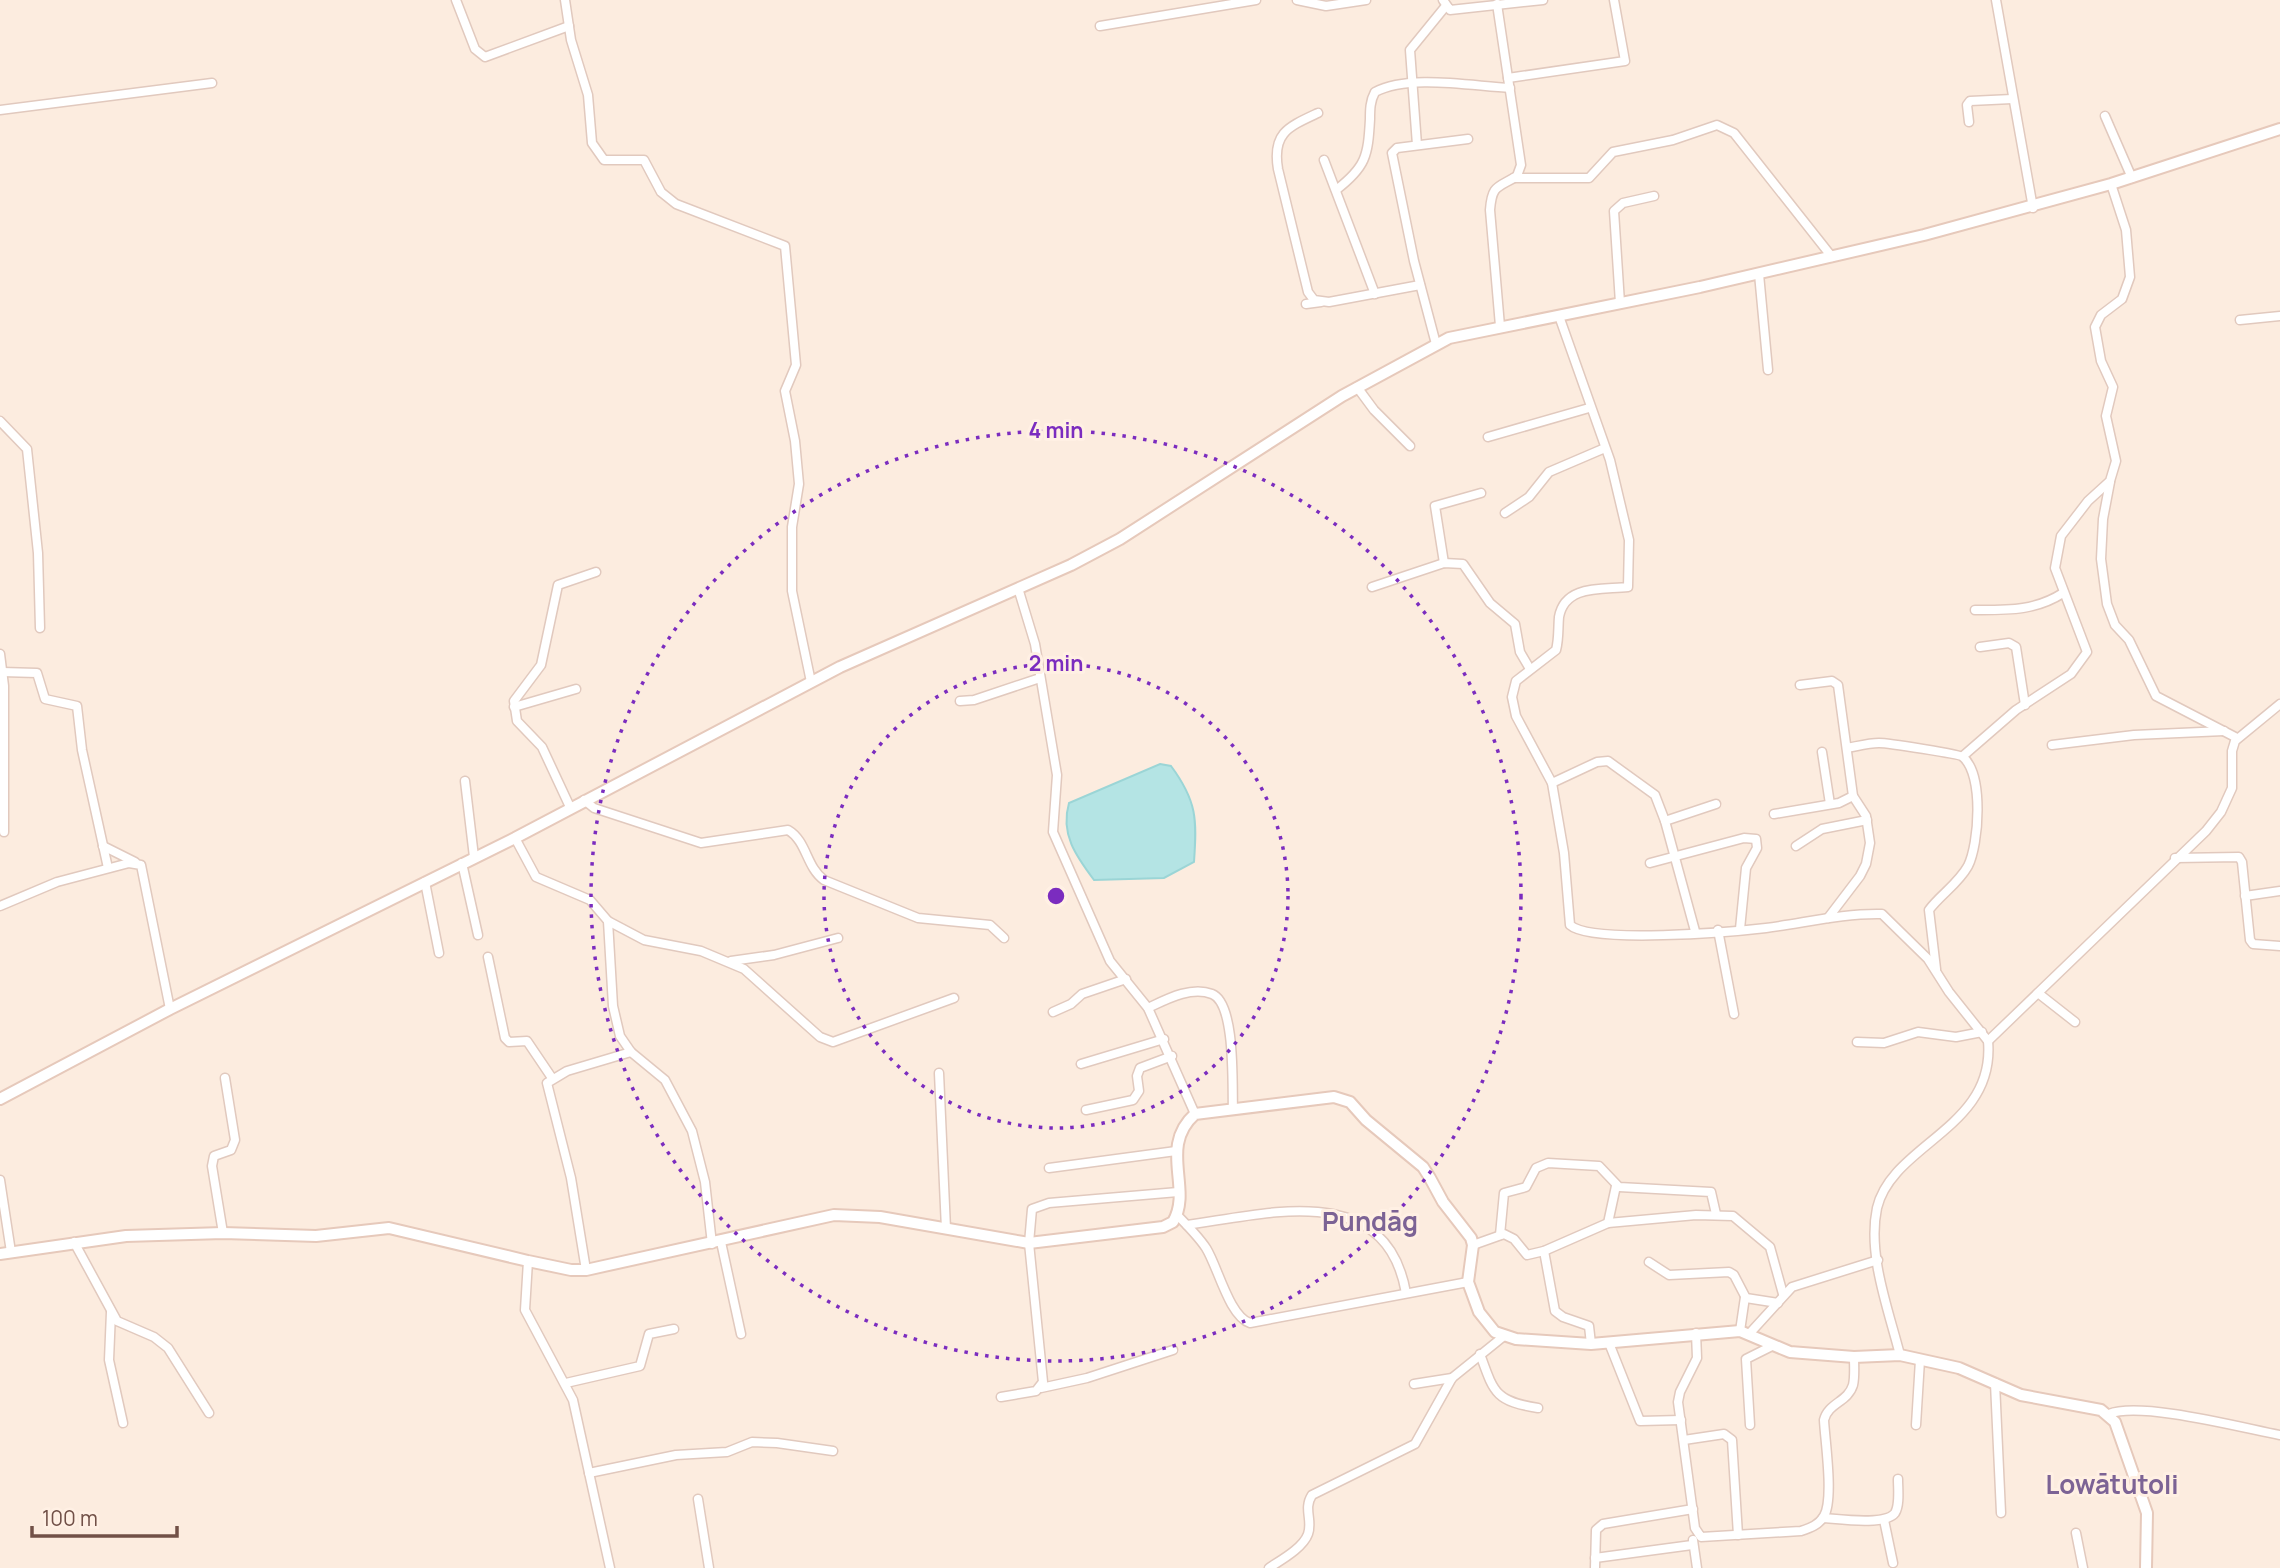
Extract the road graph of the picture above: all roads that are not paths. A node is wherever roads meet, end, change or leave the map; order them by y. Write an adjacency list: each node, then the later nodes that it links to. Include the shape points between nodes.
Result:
1 (456, 0): 11 (street, via 475,49 485,57)
2 (565, 0): 11 (street)
3 (1256, 0): 12 (street)
4 (1297, 0): 5 (street, via 1326,6)
5 (1366, 0)
6 (1543, 0): 9 (street)
7 (1614, 0): 13 (street, via 1625,61)
8 (1996, 0): 17 (street)
9 (1501, 3): 10 (street, via 1450,10); 13 (street)
10 (1444, 4): 15 (street, via 1410,50)
11 (569, 26): 66 (street, via 591,113 592,143 599,157 644,160 661,192 676,204 785,246 796,365 785,391 799,484 792,527 792,591)
12 (1100, 26)
13 (1508, 78): 16 (street)
14 (212, 83): 18 (street)
15 (1411, 83): 16 (street); 24 (street); 29 (street, via 1373,95 1364,163)
16 (1510, 88): 26 (street, via 1521,164)
17 (2012, 99): 21 (street, via 1970,101 1966,105); 31 (street)
18 (0, 110)
19 (1318, 113): 36 (street, via 1283,134 1276,157 1308,292)
20 (2105, 116): 27 (street)
21 (1969, 122)
22 (2280, 129): 27 (street)
23 (1468, 139): 24 (street)
24 (1417, 145): 34 (street, via 1395,149 1392,159)
25 (1324, 160): 29 (street)
26 (1514, 178): 32 (street, via 1589,178 1613,152 1681,138 1717,125 1734,133); 42 (street, via 1491,195)
27 (2132, 178): 28 (street)
28 (2111, 184): 31 (street); 51 (street, via 2126,230 2130,277 2122,299 2101,315 2095,327 2101,361 2113,388 2106,416 2116,461)
29 (1336, 190): 35 (street)
30 (1654, 197): 37 (street, via 1623,202 1614,211)
31 (2033, 208): 32 (street)
32 (1832, 257): 33 (street)
33 (1759, 274): 37 (street); 44 (street)
34 (1420, 285): 35 (street); 43 (street)
35 (1375, 293): 36 (street)
36 (1321, 302): 38 (street)
37 (1620, 303): 39 (street)
38 (1306, 304)
39 (1559, 316): 42 (street); 46 (street)
40 (2280, 316): 41 (street)
41 (2240, 320)
42 (1500, 326): 43 (street, via 1461,333)
43 (1436, 344): 45 (street)
44 (1768, 370)
45 (1357, 387): 49 (street); 57 (street, via 1120,539)
46 (1589, 408): 48 (street); 50 (street)
47 (0, 421): 60 (street, via 27,449)
48 (1488, 438)
49 (1410, 446)
50 (1605, 448): 53 (street, via 1549,472 1529,497); 63 (street, via 1629,540 1629,586 1583,591 1569,598 1560,615 1556,650)
51 (2110, 481): 58 (street, via 2061,536 2055,568); 73 (street, via 2101,559 2115,625 2129,640 2156,696)
52 (1481, 493): 54 (street, via 1435,506)
53 (1505, 513)
54 (1444, 564): 56 (street); 63 (street, via 1468,567 1490,603 1515,624 1520,652)
55 (596, 572): 72 (street, via 558,585 541,665)
56 (1372, 587)
57 (1018, 588): 65 (street); 66 (street)
58 (2063, 593): 59 (street, via 2029,609); 71 (street, via 2087,648 2086,657 2071,674)
59 (1976, 610)
60 (40, 628)
61 (1980, 647): 71 (street, via 2009,643 2016,647)
62 (0, 654): 64 (street)
63 (1530, 669): 81 (street, via 1516,681 1513,703)
64 (2, 672): 80 (street); 92 (street, via 37,673 45,699 77,706)
65 (1040, 678): 69 (street); 118 (street, via 1057,775 1053,832 1110,961)
66 (811, 682): 83 (street)
67 (1800, 685): 76 (street, via 1832,681 1838,685)
68 (576, 689): 72 (street)
69 (960, 701)
70 (2280, 704): 74 (street)
71 (2025, 705): 78 (street)
72 (514, 707): 86 (street, via 517,721 542,747)
73 (2224, 732): 74 (street); 75 (street, via 2134,735)
74 (2237, 738): 96 (street, via 2227,800 2206,831)
75 (2052, 745)
76 (1847, 748): 78 (street, via 1889,744); 82 (street)
77 (1822, 752): 85 (street)
78 (1963, 756): 117 (street, via 1974,785 1978,829 1966,869 1928,914)
79 (465, 781): 94 (street)
80 (3, 783): 90 (street)
81 (1552, 783): 89 (street, via 1608,761 1655,795); 109 (street, via 1560,817 1570,925 1583,932 1627,935)
82 (1853, 796): 85 (street); 88 (street)
83 (584, 800): 86 (street); 112 (street, via 594,808 701,844 788,830 798,837 816,874 832,884 918,918 990,925)
84 (1716, 804): 89 (street)
85 (1830, 804): 87 (street)
86 (570, 807): 91 (street)
87 (1774, 814)
88 (1867, 820): 93 (street, via 1822,829); 105 (street, via 1870,843 1866,864)
89 (1665, 821): 95 (street)
90 (4, 832)
91 (515, 838): 94 (street); 106 (street, via 536,877 590,900)
92 (103, 846): 97 (street); 100 (street)
93 (1796, 846)
94 (474, 857): 98 (street)
95 (1675, 857): 99 (street); 107 (street, via 1744,838 1756,839 1757,848 1746,868); 109 (street)
96 (2175, 858): 103 (street, via 2239,857); 119 (street)
97 (138, 863): 100 (street); 122 (street, via 145,874)
98 (462, 863): 101 (street); 110 (street)
99 (1650, 863)
100 (108, 868): 104 (street, via 57,882)
101 (425, 882): 114 (street); 122 (street)
102 (2280, 891): 103 (street)
103 (2245, 896): 113 (street, via 2250,940)
104 (0, 906)
105 (1828, 918): 107 (street); 117 (street, via 1882,914)
106 (608, 921): 116 (street, via 645,940); 130 (street, via 613,1006 620,1036)
107 (1740, 929): 108 (street)
108 (1717, 930): 109 (street); 124 (street)
109 (1695, 931)
110 (478, 935)
111 (838, 938): 116 (street)
112 (1004, 938)
113 (2280, 946)
114 (439, 953)
115 (488, 957): 135 (street, via 505,1038 527,1041)
116 (731, 961): 120 (street, via 820,1037 833,1042)
117 (1936, 972): 126 (street)
118 (1126, 979): 121 (street); 123 (street, via 1082,994)
119 (2038, 993): 125 (street); 128 (street)
120 (954, 998)
121 (1149, 1008): 127 (street); 137 (street, via 1181,994 1210,993 1218,999 1230,1035)
122 (170, 1009): 136 (street)
123 (1053, 1012)
124 (1734, 1014)
125 (2075, 1021)
126 (1982, 1032): 128 (street); 129 (street, via 1955,1037 1918,1032 1884,1043)
127 (1164, 1039): 131 (street); 132 (street)
128 (1988, 1041): 158 (street, via 1980,1088 1967,1108 1884,1188 1875,1232)
129 (1857, 1042)
130 (631, 1052): 135 (street); 153 (street, via 665,1080 692,1131)
131 (1172, 1056): 138 (street, via 1140,1068 1139,1091 1133,1100); 139 (street)
132 (1081, 1064)
133 (939, 1073): 149 (street)
134 (225, 1078): 150 (street, via 235,1140 231,1150 214,1156 212,1166)
135 (552, 1078): 161 (street, via 548,1091 571,1178)
136 (0, 1099)
137 (1233, 1110): 139 (street); 155 (street, via 1344,1098 1423,1167)
138 (1086, 1111)
139 (1195, 1114): 140 (street)
140 (1176, 1151): 141 (street); 144 (street)
141 (1049, 1168)
142 (0, 1180): 157 (street)
143 (1616, 1186): 145 (street, via 1711,1192); 147 (street); 151 (street, via 1599,1166 1541,1165 1530,1184 1504,1193)
144 (1178, 1192): 146 (street); 154 (street, via 1041,1204 1029,1214)
145 (1716, 1214): 147 (street); 165 (street, via 1733,1216 1766,1241)
146 (1177, 1215): 148 (street); 154 (street, via 1163,1227)
147 (1608, 1223): 156 (street)
148 (1187, 1224): 163 (street, via 1290,1209 1346,1218 1363,1224 1388,1248); 163 (street, via 1208,1251 1244,1321)
149 (946, 1229): 153 (street, via 880,1217 834,1215); 154 (street)
150 (223, 1233): 152 (street); 159 (street, via 316,1236 389,1228)
151 (1500, 1235): 155 (street); 156 (street, via 1509,1236 1527,1255)
152 (74, 1242): 157 (street); 166 (street)
153 (716, 1243): 161 (street); 170 (street)
154 (1029, 1243): 184 (street)
155 (1474, 1245): 162 (street)
156 (1544, 1251): 173 (street, via 1555,1311 1590,1326)
157 (6, 1253)
158 (1878, 1260): 165 (street, via 1802,1283); 177 (street)
159 (528, 1261): 161 (street); 181 (street, via 525,1310)
160 (1649, 1262): 164 (street, via 1669,1275 1728,1272)
161 (586, 1269)
162 (1468, 1282): 163 (street); 171 (street, via 1486,1323)
163 (1406, 1293)
164 (1745, 1297): 165 (street); 168 (street)
165 (1780, 1299): 168 (street)
166 (111, 1312): 187 (street, via 124,1326 154,1337 168,1348); 190 (street, via 109,1360)
167 (674, 1329): 181 (street, via 649,1334 640,1366)
168 (1745, 1332): 169 (street); 174 (street)
169 (1696, 1333): 172 (street); 189 (street, via 1697,1358 1680,1392)
170 (741, 1335)
171 (1504, 1336): 173 (street); 176 (street)
172 (1609, 1343): 173 (street); 189 (street, via 1640,1422)
173 (1591, 1344)
174 (1772, 1346): 178 (street, via 1790,1352); 191 (street, via 1746,1359)
175 (1173, 1350): 184 (street)
176 (1480, 1354): 180 (street); 186 (street, via 1490,1393 1511,1404)
177 (1900, 1355): 178 (street); 179 (street)
178 (1854, 1357): 201 (street, via 1853,1385 1829,1408 1824,1420 1828,1503)
179 (1920, 1360): 182 (street, via 1975,1373); 192 (street)
180 (1452, 1378): 183 (street); 211 (street, via 1415,1444 1312,1495 1306,1538)
181 (566, 1383): 196 (street, via 579,1418)
182 (1995, 1383): 188 (street, via 2021,1395); 200 (street)
183 (1414, 1384)
184 (1041, 1388): 185 (street)
185 (1001, 1397)
186 (1538, 1408)
187 (209, 1413)
188 (2109, 1414): 193 (street, via 2126,1410 2162,1414); 215 (street, via 2147,1513)
189 (1681, 1420): 194 (street)
190 (123, 1423)
191 (1750, 1425)
192 (1916, 1425)
193 (2280, 1435)
194 (1684, 1440): 199 (street); 205 (street, via 1724,1434 1731,1440)
195 (832, 1451): 196 (street, via 752,1442 727,1452 668,1456)
196 (589, 1473): 209 (street)
197 (1898, 1479): 202 (street, via 1895,1514)
198 (698, 1499): 210 (street)
199 (1693, 1509): 204 (street); 207 (street, via 1603,1524 1596,1530)
200 (2001, 1513)
201 (1823, 1518): 202 (street); 205 (street, via 1801,1531)
202 (1884, 1520): 208 (street)
203 (2076, 1533): 214 (street)
204 (1696, 1534): 205 (street); 206 (street)
205 (1738, 1535)
206 (1692, 1545): 207 (street); 213 (street)
207 (1595, 1558): 212 (street)
208 (1893, 1563)
209 (610, 1568)
210 (709, 1568)
211 (1269, 1568)
212 (1595, 1568)
213 (1697, 1568)
214 (2083, 1568)
215 (2146, 1568)

